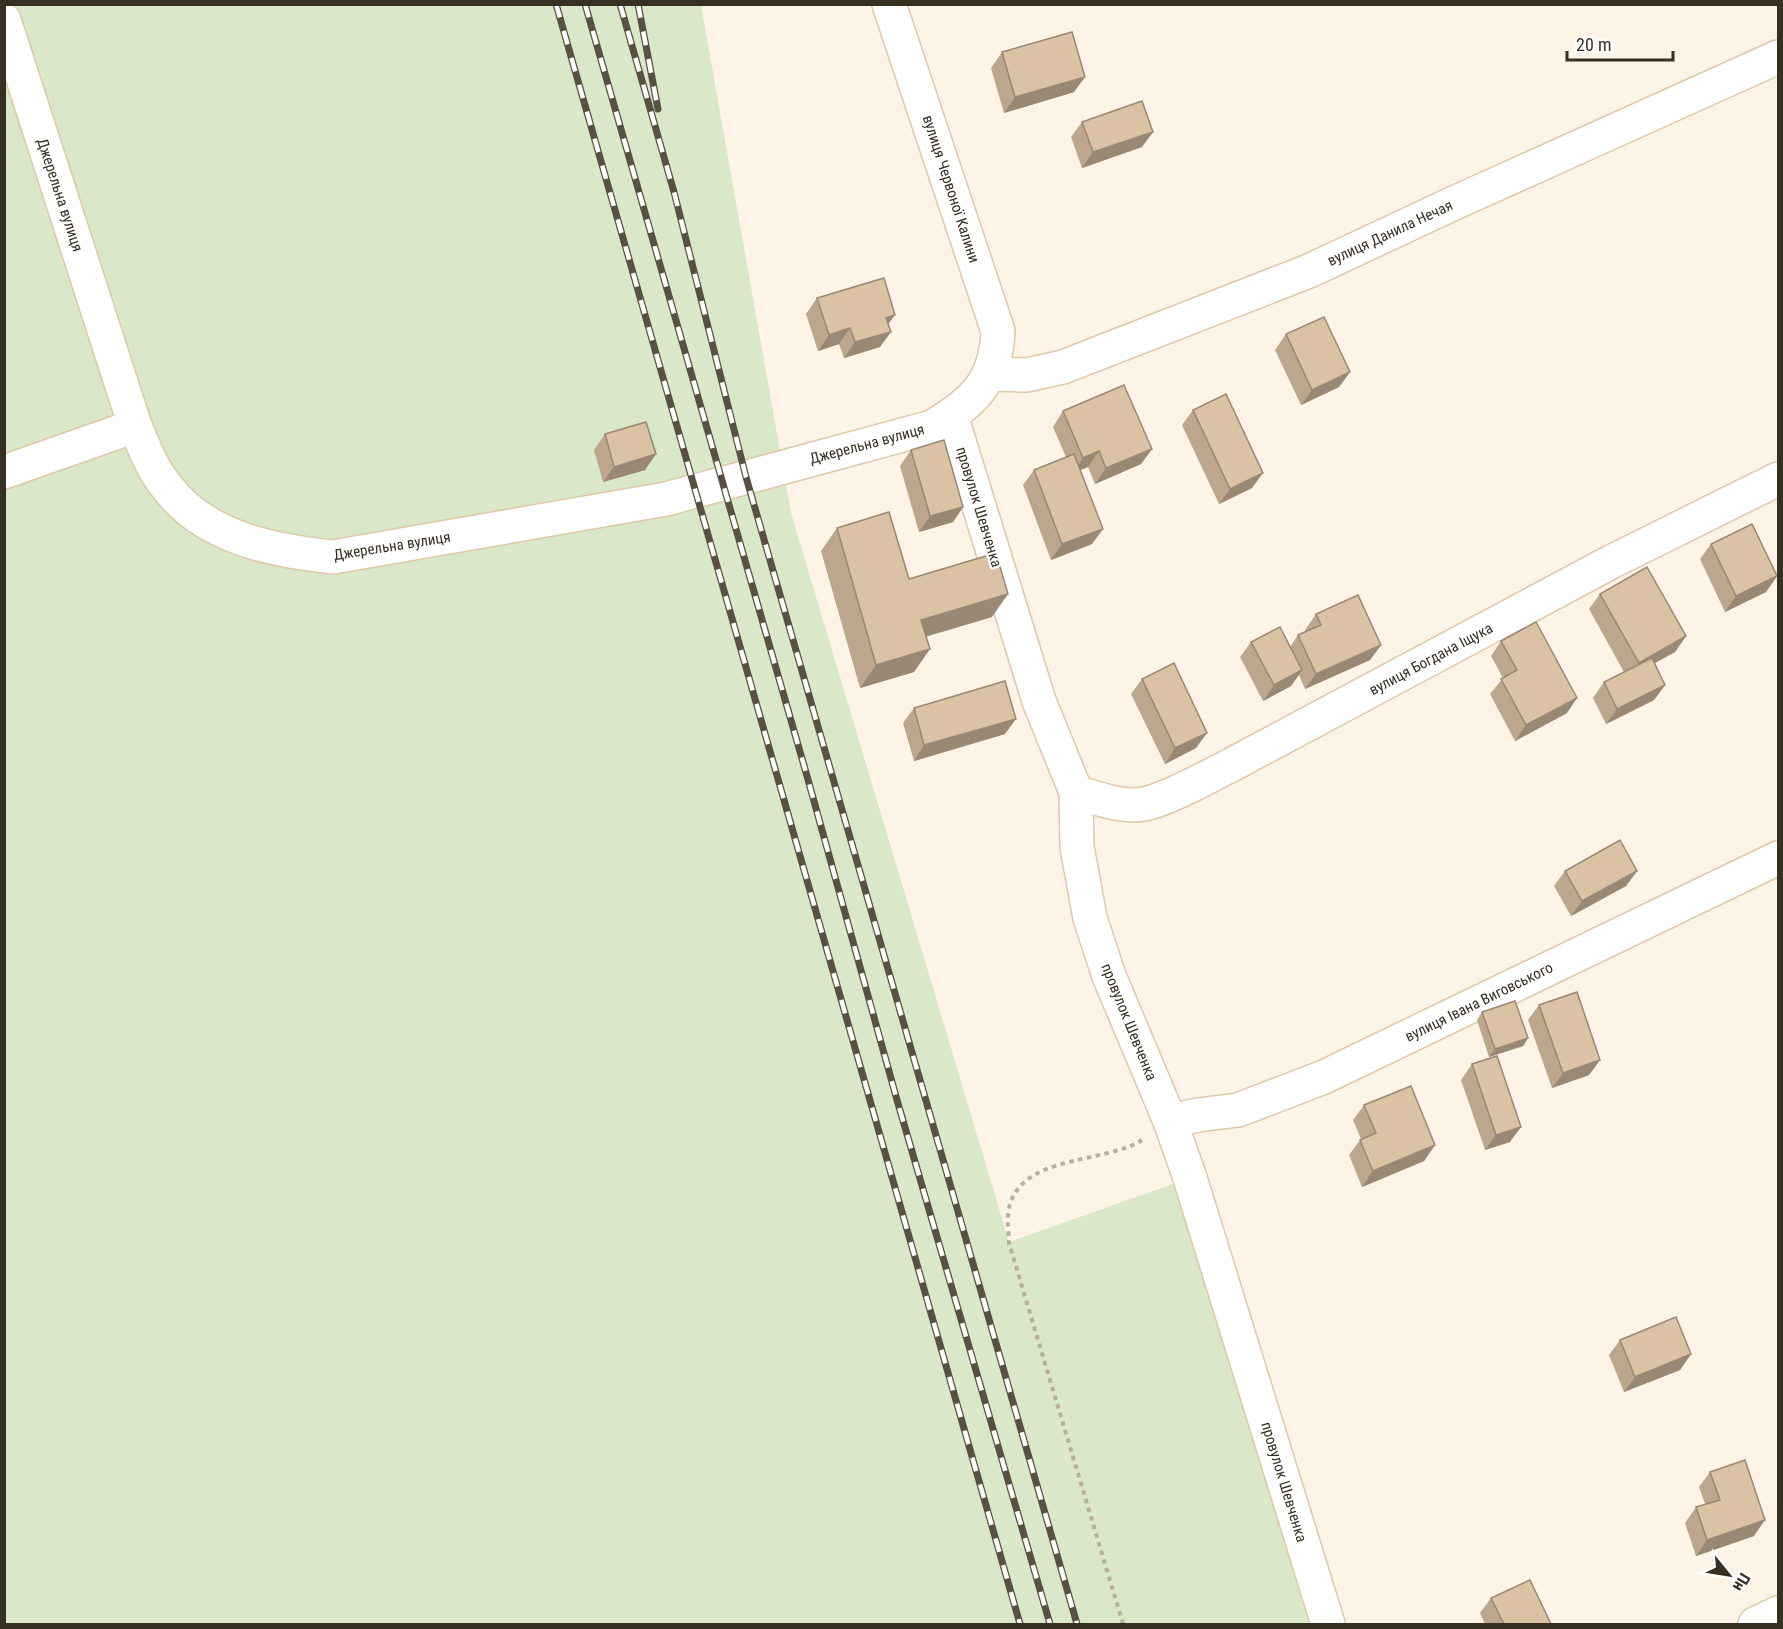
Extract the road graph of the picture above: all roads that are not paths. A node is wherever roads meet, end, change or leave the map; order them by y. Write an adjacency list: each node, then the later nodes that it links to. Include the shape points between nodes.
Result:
1 (889, 4): 4 (street, вулиця Червоної Калини, via 998,331)
2 (4, 20): 6 (street, Джерельна вулиця)
3 (1779, 57): 4 (street, вулиця Данила Нечая, via 1309,271 1063,367 1027,375)
4 (990, 374): 5 (street, Джерельна вулиця, via 974,397)
5 (951, 416): 6 (street, Джерельна вулиця, via 909,434 666,499 333,557 264,546 209,524 167,488 149,460); 9 (street, провулок Шевченка, via 1039,700)
6 (135, 426): 7 (street)
7 (4, 472)
8 (1779, 479): 9 (street, вулиця Богдана Іщука, via 1611,562 1174,793 1143,804 1117,804)
9 (1076, 792): 11 (street, провулок Шевченка, via 1077,847 1090,918 1109,976)
10 (1779, 858): 11 (street, вулиця Івана Виговського, via 1324,1077 1238,1110)
11 (1170, 1121): 13 (street, провулок Шевченка)
12 (1779, 1613): 14 (street)
13 (1328, 1624)
14 (1755, 1624)

